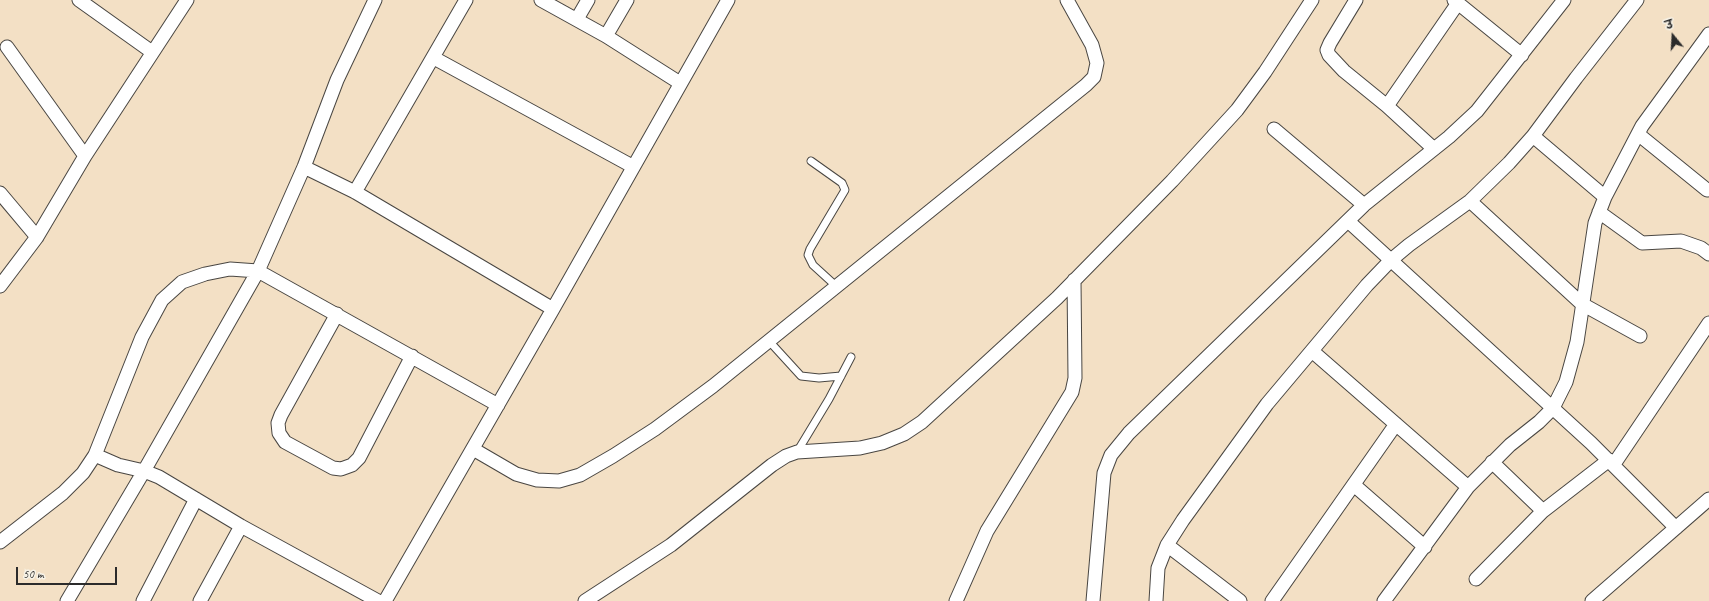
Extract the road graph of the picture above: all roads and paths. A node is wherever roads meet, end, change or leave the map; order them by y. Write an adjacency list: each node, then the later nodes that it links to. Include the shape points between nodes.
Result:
1 (79, 0): 19 (street)
2 (187, 0): 19 (street)
3 (375, 0): 31 (street, via 337,80)
4 (466, 0): 21 (street)
5 (541, 0): 15 (street)
6 (588, 0): 15 (street)
7 (627, 0): 17 (street)
8 (728, 0): 22 (street)
9 (1067, 0): 46 (street, via 1092,46 1098,63 1094,76 1065,103)
10 (1312, 0): 44 (street, via 1265,72 1236,110 1172,181)
11 (1356, 0): 23 (street, via 1328,50 1332,59 1344,71)
12 (1564, 0): 20 (street)
13 (1637, 0): 26 (street)
14 (1456, 1): 20 (street); 23 (street)
15 (577, 20): 17 (street)
16 (1709, 34): 25 (street)
17 (606, 36): 22 (street)
18 (6, 48): 28 (street)
19 (152, 52): 28 (street)
20 (1522, 55): 27 (street, via 1477,111)
21 (434, 58): 30 (street); 33 (street)
22 (680, 83): 30 (street)
23 (1387, 106): 27 (street)
24 (1274, 129): 37 (street)
25 (1638, 134): 32 (street); 35 (street)
26 (1533, 136): 35 (street); 36 (street)
27 (1434, 149): 37 (street)
28 (85, 156): 40 (street)
29 (811, 161): 46 (lane, via 842,184 845,190 808,255 813,265)
30 (632, 166): 48 (street)
31 (304, 167): 33 (street); 43 (street)
32 (1708, 190)
33 (355, 192): 48 (street)
34 (0, 193): 40 (street)
35 (1605, 197): 38 (street)
36 (1470, 200): 42 (street, via 1409,245); 47 (street)
37 (1364, 205): 39 (street)
38 (1599, 212): 41 (street, via 1642,243 1681,241 1701,248); 47 (street)
39 (1352, 225): 42 (street); 84 (street, via 1129,433 1111,455 1104,473)
40 (37, 237): 45 (street)
41 (1709, 254)
42 (1387, 256): 53 (street, via 1367,285); 58 (street)
43 (258, 271): 49 (street); 62 (street, via 230,269 205,274 182,282 162,300 142,338); 65 (street)
44 (1074, 280): 61 (street, via 943,404 904,434 882,444 860,448); 83 (street, via 1075,378 1072,392 987,531)
45 (0, 286)
46 (836, 286): 52 (street)
47 (1582, 304): 51 (street); 58 (street, via 1577,342 1566,382)
48 (553, 309): 57 (street)
49 (337, 314): 54 (street); 54 (street, via 281,415 278,423 279,433 285,442 333,468 342,469 352,465 359,458)
50 (1709, 323): 64 (street)
51 (1640, 336)
52 (769, 341): 56 (lane, via 801,376); 60 (street, via 655,429 580,475 559,481 537,480 516,474)
53 (1312, 351): 59 (street); 74 (street, via 1267,404)
54 (412, 356): 57 (street)
55 (851, 357): 56 (lane)
56 (841, 376): 61 (lane)
57 (498, 405): 60 (street)
58 (1553, 408): 63 (street); 64 (street)
59 (1396, 424): 66 (street); 67 (street)
60 (473, 449): 81 (street)
61 (797, 452): 82 (street, via 772,465 671,545)
62 (94, 455): 65 (street, via 118,465); 73 (street, via 83,473 63,493)
63 (1492, 462): 67 (street); 70 (street)
64 (1611, 462): 70 (street); 72 (street)
65 (144, 471): 68 (street, via 160,477); 77 (street)
66 (1354, 485): 75 (street); 87 (street)
67 (1468, 486): 75 (street)
68 (196, 499): 71 (street); 78 (street)
69 (1709, 500): 72 (street)
70 (1543, 511): 76 (street)
71 (241, 526): 79 (street); 80 (street)
72 (1676, 528): 89 (street)
73 (0, 542)
74 (1167, 545): 85 (street, via 1158,568); 86 (street)
75 (1425, 547): 88 (street)
76 (1476, 579)
77 (67, 601)
78 (143, 601)
79 (200, 601)
80 (378, 601)
81 (385, 601)
82 (585, 601)
83 (956, 601)
84 (1093, 601)
85 (1156, 601)
86 (1240, 601)
87 (1272, 601)
88 (1384, 601)
89 (1592, 601)

